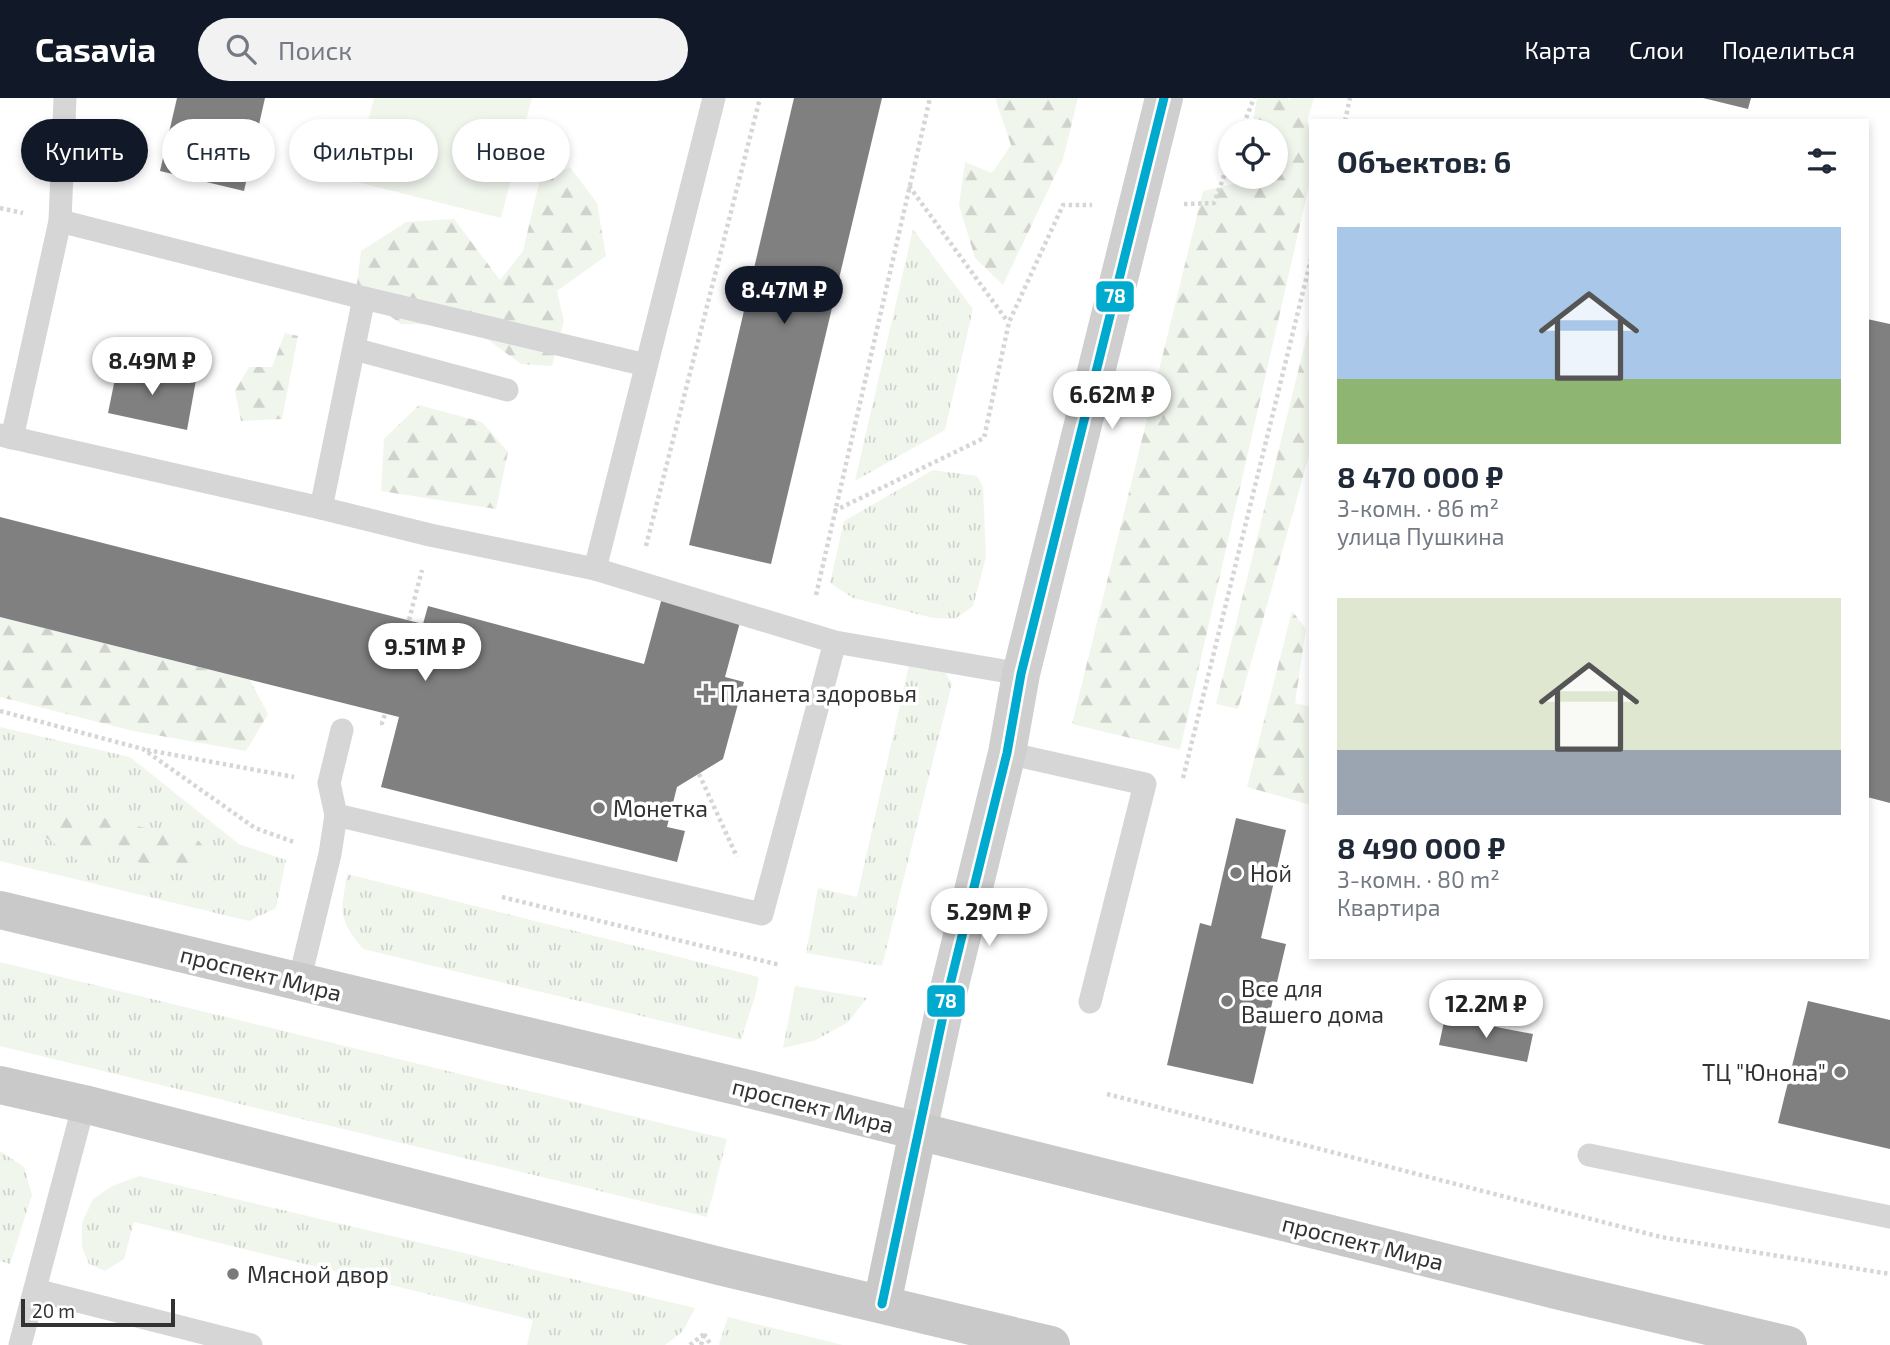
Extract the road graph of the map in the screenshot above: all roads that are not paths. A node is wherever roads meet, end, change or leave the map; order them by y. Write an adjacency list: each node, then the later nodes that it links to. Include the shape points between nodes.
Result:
1 (65, 98): 4 (lane)
2 (714, 98): 7 (lane)
3 (1164, 98): 13 (street)
4 (61, 221): 5 (lane); 9 (lane)
5 (364, 298): 6 (lane); 7 (lane)
6 (354, 349): 8 (lane); 10 (lane)
7 (646, 365): 11 (lane)
8 (507, 390)
9 (6, 437): 10 (lane)
10 (321, 508): 11 (lane)
11 (595, 569): 12 (lane)
12 (835, 642): 13 (lane); 16 (lane, via 762,914)
13 (1021, 674): 15 (street)
14 (342, 730): 16 (lane, via 329,783)
15 (1007, 753): 19 (lane, via 1145,784); 22 (street)
16 (336, 815): 18 (lane)
17 (0, 910): 18 (main road, проспект Мира)
18 (299, 982): 22 (main road, проспект Мира)
19 (1090, 1002)
20 (0, 1085): 21 (main road)
21 (85, 1104): 25 (lane); 26 (main road)
22 (918, 1131): 26 (main road); 30 (main road, проспект Мира)
23 (1588, 1155): 24 (lane)
24 (1890, 1217)
25 (35, 1290): 27 (lane); 28 (lane)
26 (882, 1304): 29 (main road)
27 (20, 1345)
28 (251, 1345)
29 (1051, 1345)
30 (1788, 1345)

